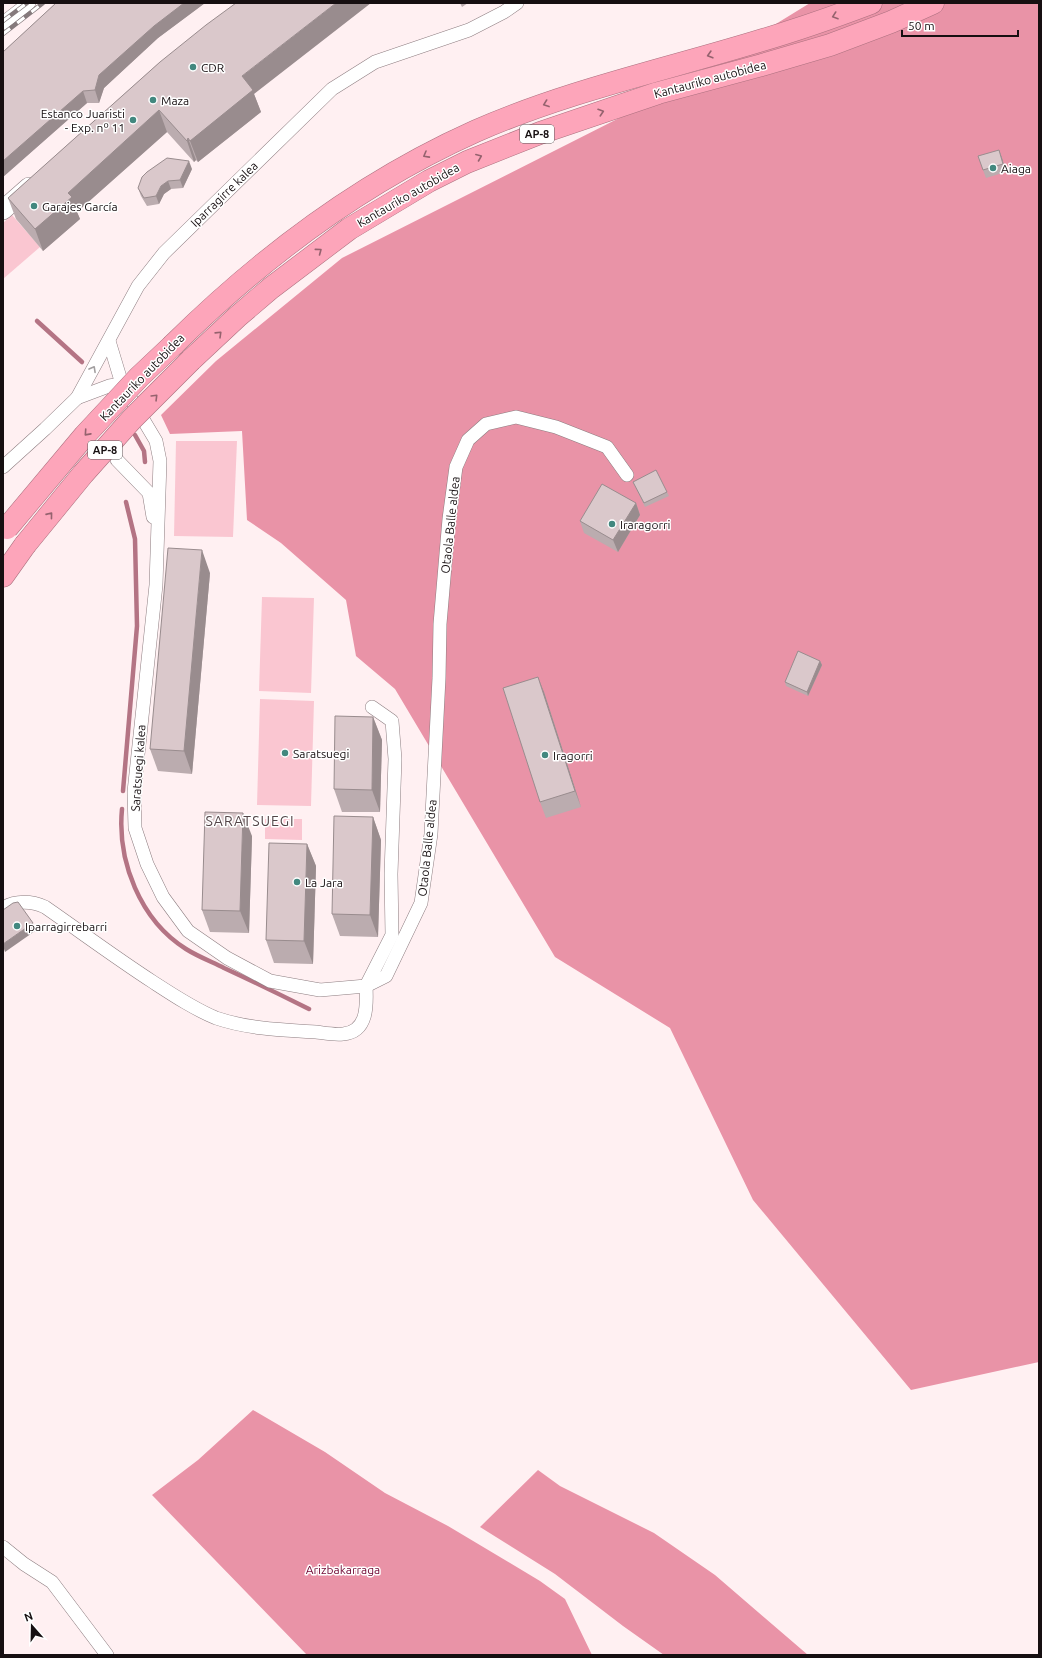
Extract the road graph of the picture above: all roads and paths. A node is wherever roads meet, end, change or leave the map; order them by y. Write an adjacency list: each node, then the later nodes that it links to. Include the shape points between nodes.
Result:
1 (29, 3): 5 (street)
2 (517, 3): 8 (street, Iparragirre kalea, via 470,30 375,62 332,89 164,253 138,286)
3 (871, 3): 14 (highway, Kantauriko autobidea / AP-8, one-way to 14, bridge, via 758,41 589,89 477,131 392,174 310,227 239,283 139,377 85,435)
4 (933, 3): 16 (highway, Kantauriko autobidea / AP-8, one-way to 4, bridge, via 83,474 132,419 237,317 349,229 429,181 467,162 540,133 658,93 830,45)
5 (3, 23)
6 (40, 176): 7 (street)
7 (3, 210)
8 (109, 340): 9 (street, Saratsuegi kalea); 10 (street, Iparragirre kalea, one-way to 8)
9 (122, 384): 10 (street); 15 (street, Saratsuegi kalea, via 156,441 160,461)
10 (77, 398): 12 (street, Iparragirre kalea)
11 (117, 460): 15 (street, Saratsuegi kalea, via 149,493)
12 (3, 467)
13 (627, 476): 19 (street, Otaola Balle aldea, via 606,447 556,427 516,417 486,424 468,440 456,467 449,519 440,624 431,834 421,903 386,976)
14 (5, 531)
15 (157, 536): 19 (street, Saratsuegi kalea, via 156,585 134,792 135,828 162,897 188,931 227,958 270,981 320,990)
16 (3, 576)
17 (372, 707): 19 (street, via 392,722 395,759 391,874 392,935)
18 (3, 908): 19 (street, via 19,902 39,904 130,968 188,1004 216,1018 246,1025 343,1034 355,1031 365,1018)
19 (366, 986)
20 (3, 1547): 21 (street, via 52,1582)
21 (107, 1655)

